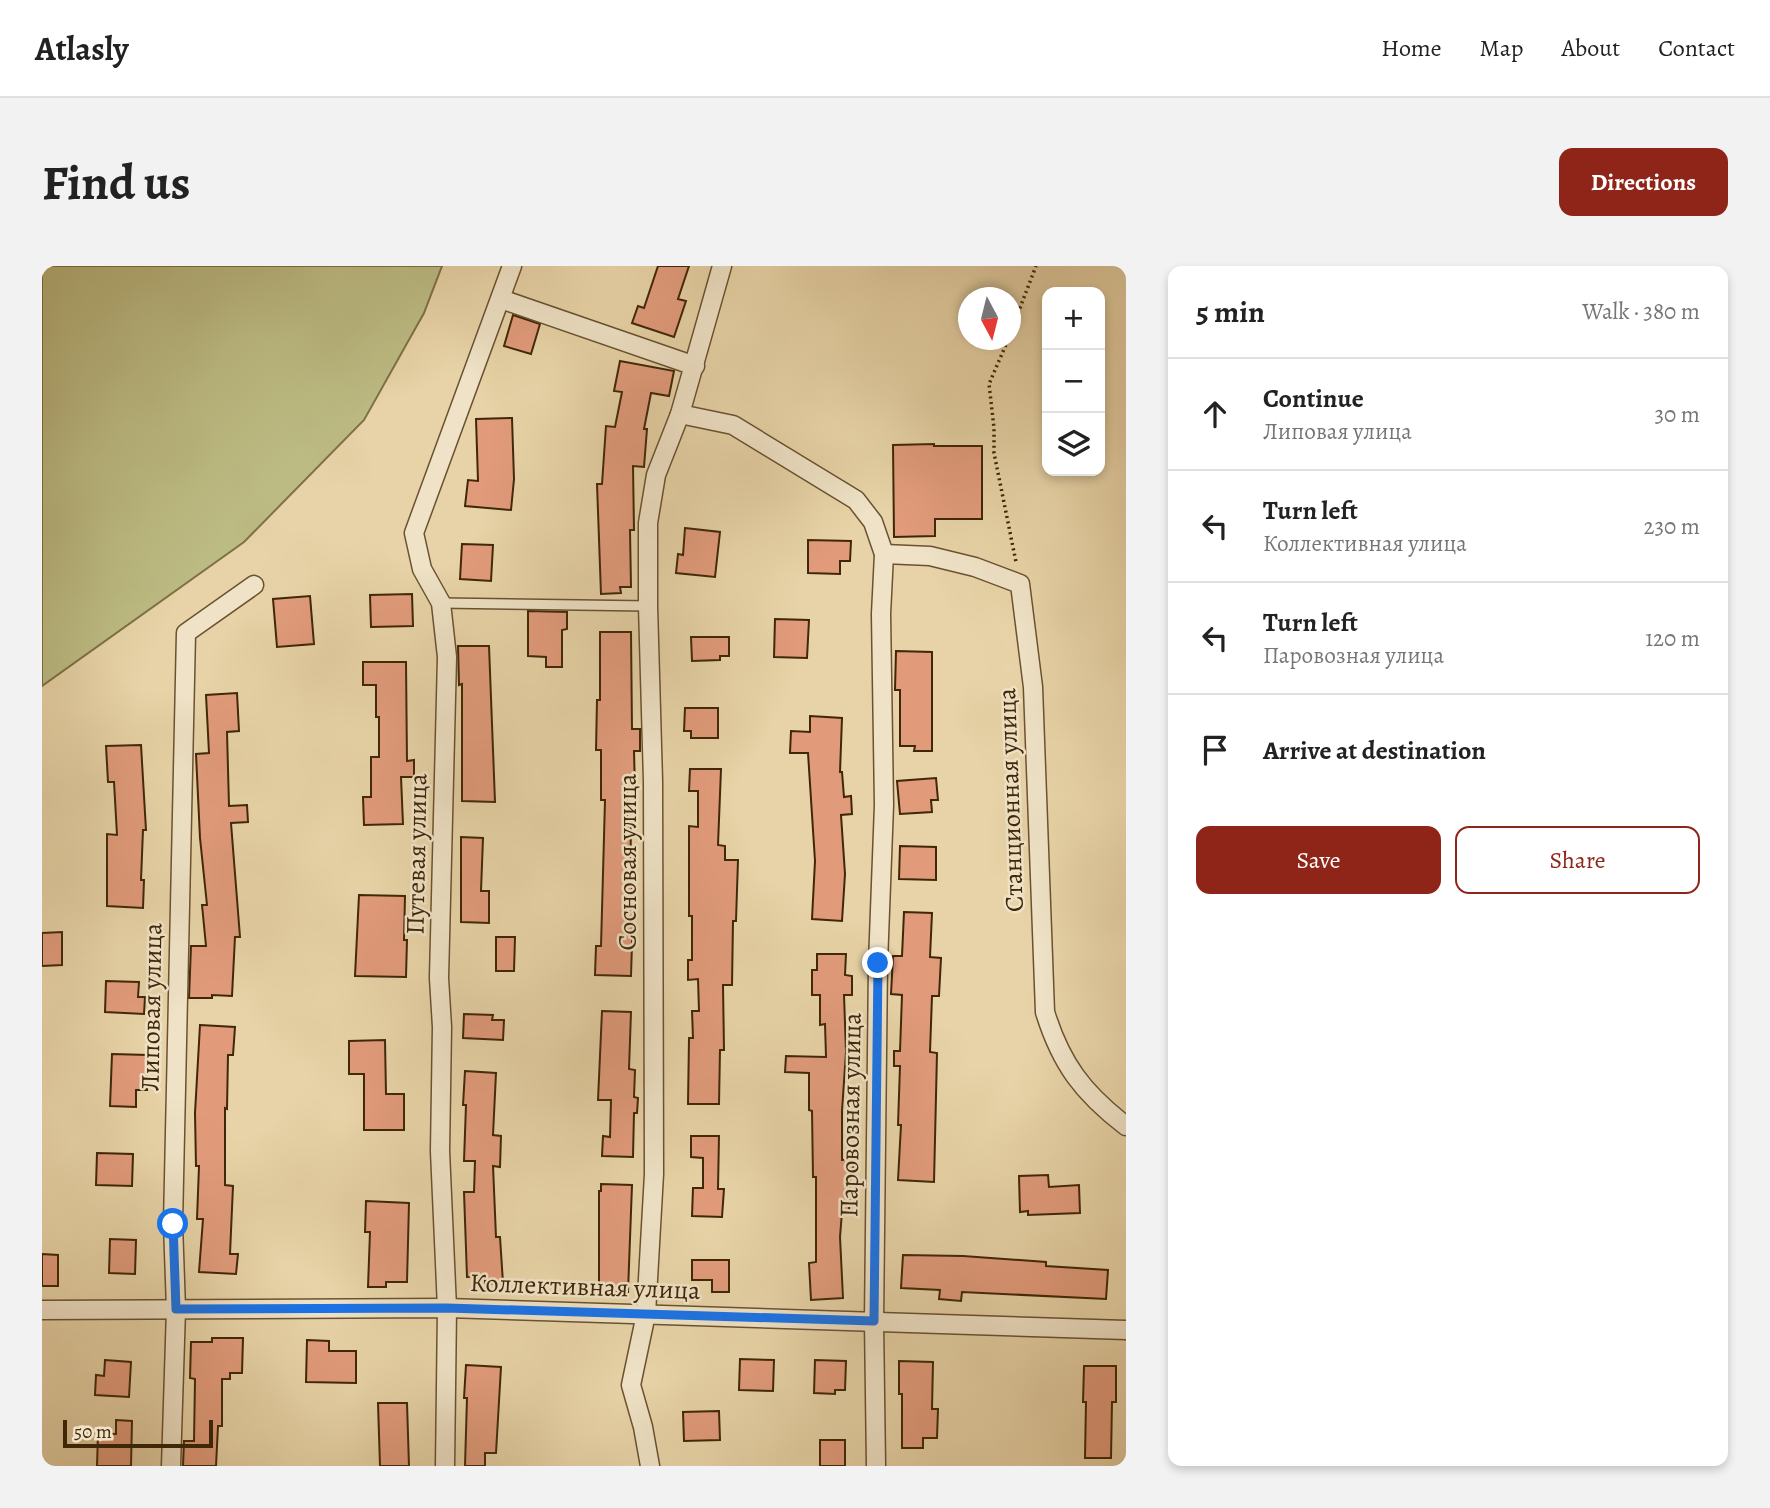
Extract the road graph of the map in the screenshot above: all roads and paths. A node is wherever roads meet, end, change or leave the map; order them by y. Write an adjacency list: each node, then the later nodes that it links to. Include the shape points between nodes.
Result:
1 (512, 266): 4 (street, Путевая улица)
2 (723, 266): 7 (street, Сосновая улица)
3 (1036, 266): 5 (path)
4 (501, 299): 7 (street); 12 (street, Путевая улица, via 414,533 422,569)
5 (1021, 305)
6 (1004, 350): 10 (path, via 989,384 994,453)
7 (695, 366): 8 (street, Сосновая улица)
8 (680, 414): 9 (street, via 733,425 856,500 873,522); 13 (street, Сосновая улица, via 656,475 649,523)
9 (884, 554): 10 (street, via 930,556); 19 (street, Паровозная улица)
10 (1020, 584): 14 (street, Станционная улица, via 1033,687 1045,1012 1081,1086)
11 (254, 585): 16 (street, Липовая улица, via 186,633 173,1224)
12 (441, 603): 13 (lane); 15 (street, Путевая улица, via 447,657 440,1151)
13 (648, 606): 18 (street, Сосновая улица, via 654,1174)
14 (1126, 1126)
15 (447, 1308): 16 (street, Коллективная улица); 18 (street, Коллективная улица); 22 (street, Путевая улица)
16 (176, 1309): 17 (street, Коллективная улица); 21 (street, Липовая улица)
17 (42, 1310)
18 (646, 1314): 19 (street, Коллективная улица); 23 (street, Сосновая улица, via 631,1385)
19 (874, 1321): 20 (street, Коллективная улица); 24 (street, Паровозная улица)
20 (1126, 1330)
21 (171, 1466)
22 (445, 1466)
23 (650, 1466)
24 (876, 1466)

